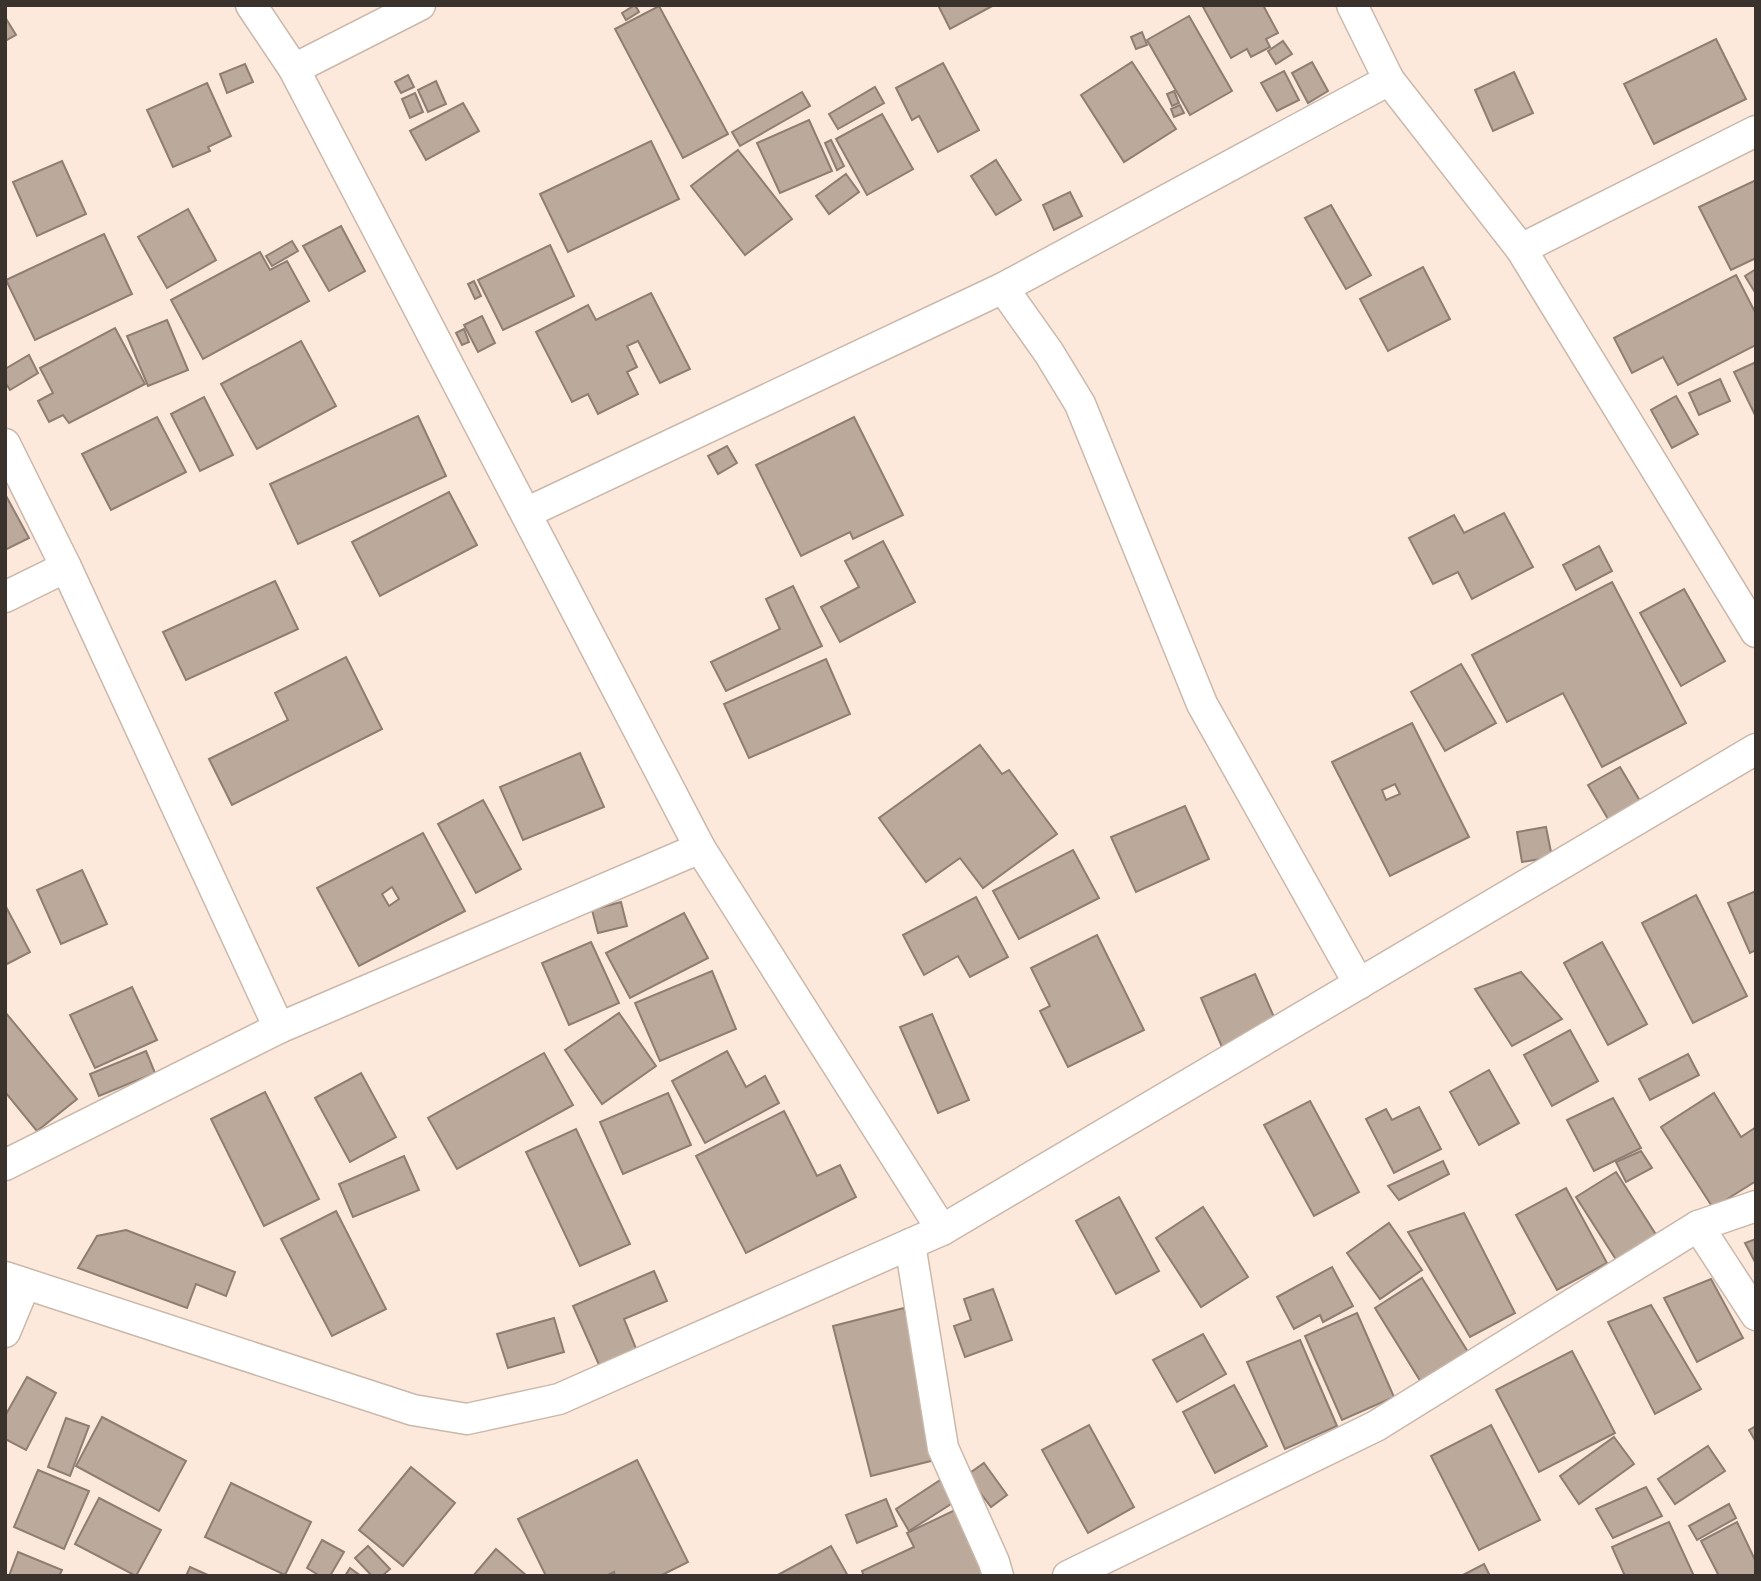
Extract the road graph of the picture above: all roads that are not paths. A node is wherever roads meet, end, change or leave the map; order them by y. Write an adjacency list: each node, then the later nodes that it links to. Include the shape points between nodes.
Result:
1 (251, 5): 4 (street)
2 (420, 5): 4 (street)
3 (1352, 5): 5 (street)
4 (293, 69): 10 (street)
5 (1389, 80): 7 (street); 8 (street)
6 (1756, 131): 7 (street)
7 (1521, 248): 13 (street)
8 (1003, 288): 10 (street); 16 (street, via 1080,404 1202,704)
9 (5, 444): 11 (street)
10 (526, 513): 15 (street)
11 (66, 567): 12 (street); 17 (street)
12 (5, 597)
13 (1756, 632)
14 (1756, 749): 16 (street)
15 (700, 848): 17 (street); 21 (street)
16 (1359, 984): 21 (street)
17 (279, 1028): 18 (street)
18 (5, 1165)
19 (1756, 1206): 20 (street)
20 (1698, 1226): 24 (street); 27 (street, via 1376,1426)
21 (942, 1230): 22 (street)
22 (910, 1244): 23 (street, via 559,1399 467,1419 413,1410); 26 (street, via 943,1448)
23 (15, 1280): 25 (street)
24 (1756, 1315)
25 (5, 1332)
26 (998, 1576)
27 (1069, 1576)

